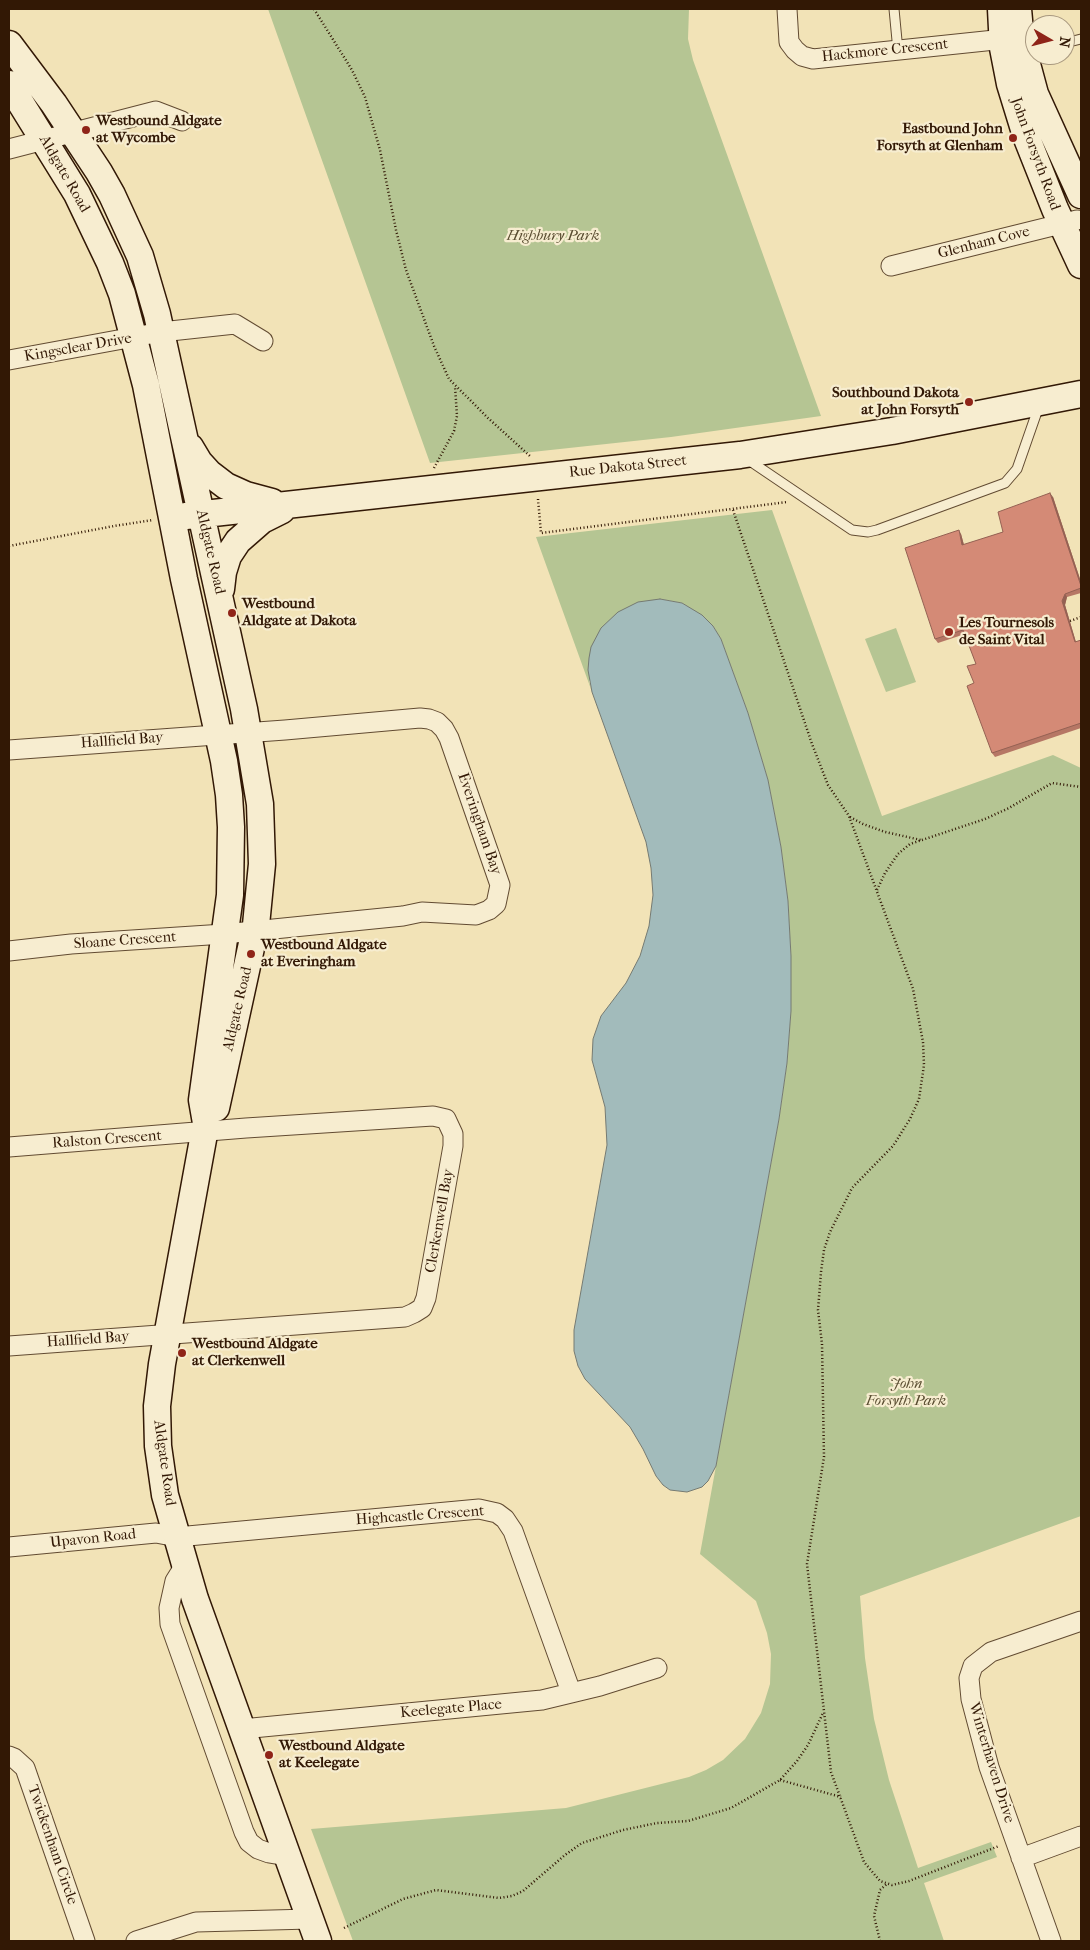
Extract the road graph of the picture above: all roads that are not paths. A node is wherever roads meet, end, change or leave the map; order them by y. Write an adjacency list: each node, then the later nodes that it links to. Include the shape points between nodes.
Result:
1 (787, 9): 7 (street, Hackmore Crescent, via 789,42 802,56 813,59)
2 (894, 9): 7 (lane)
3 (1001, 9): 6 (street, John Forsyth Road)
4 (1018, 9): 6 (street, John Forsyth Road)
5 (9, 44): 10 (street, Aldgate Road, via 48,96)
6 (1017, 47): 7 (street, Hackmore Crescent); 12 (street, John Forsyth Road); 12 (street, John Forsyth Road, via 1010,84 1026,136)
7 (898, 50)
8 (9, 84): 10 (street, Aldgate Road)
9 (182, 120): 10 (street, via 156,111)
10 (58, 136): 11 (street); 15 (street, Aldgate Road, via 77,194 122,294)
11 (9, 149)
12 (1075, 214): 13 (street, John Forsyth Road); 14 (street, Glenham Cove)
13 (1081, 265)
14 (891, 266)
15 (147, 335): 16 (street, Kingsclear Drive, via 235,324); 17 (street, Kingsclear Drive); 22 (street, Aldgate Road); 26 (street, Aldgate Road, via 146,385)
16 (262, 341)
17 (9, 360)
18 (1081, 373): 20 (street)
19 (1081, 394): 20 (street, Rue Dakota Street)
20 (1048, 401): 21 (street); 23 (street, Rue Dakota Street, via 892,431); 23 (lane, via 1017,469 1005,483 868,532 845,526)
21 (1081, 403)
22 (185, 439): 24 (street, via 199,462 226,486 246,495); 25 (street, Aldgate Road)
23 (740, 455): 24 (street, Rue Dakota Street)
24 (290, 505): 25 (street, Rue Dakota Street); 27 (street, via 262,520 238,541 223,572)
25 (202, 515): 26 (street, Rue Dakota Street); 27 (street, Aldgate Road)
26 (172, 518): 28 (street, Aldgate Road)
27 (221, 597): 28 (street, Aldgate Road)
28 (233, 733): 29 (street, Hallfield Bay); 30 (street, Aldgate Road, via 229,795 230,895); 30 (street, Everingham Bay, via 420,718 437,722 449,738 500,885 496,904 476,915 422,912)
29 (9, 750)
30 (240, 932): 31 (street, Sloane Crescent); 32 (street, Aldgate Road, via 202,1100)
31 (9, 951)
32 (205, 1127): 33 (street, Ralston Crescent); 34 (street, Aldgate Road); 34 (street, Clerkenwell Bay, via 433,1116 446,1119 453,1134 453,1146 422,1308 405,1317)
33 (9, 1147)
34 (167, 1334): 35 (street, Hallfield Bay); 36 (street, Aldgate Road, via 157,1406 158,1446)
35 (9, 1346)
36 (177, 1537): 37 (street, Upavon Road, via 156,1533); 38 (street, Aldgate Road); 41 (street, Highcastle Crescent, via 479,1509 497,1513 505,1519 515,1537)
37 (9, 1548)
38 (185, 1565): 42 (street, Aldgate Road); 45 (street, via 175,1581 168,1608 170,1624 244,1832 258,1849)
39 (1081, 1621): 46 (street, Winterhaven Drive, via 991,1652 973,1666 969,1678 971,1699 989,1767)
40 (657, 1668): 41 (street, Keelegate Place)
41 (570, 1692): 42 (street, Keelegate Place, via 529,1701)
42 (242, 1728): 45 (street, Aldgate Road)
43 (9, 1756): 48 (street, Twickenham Circle, via 25,1768)
44 (1081, 1836): 46 (street)
45 (287, 1856): 47 (street, Aldgate Road)
46 (1021, 1858): 50 (street, Winterhaven Drive)
47 (314, 1930): 49 (street, via 196,1922)
48 (85, 1941)
49 (136, 1941)
50 (1051, 1941)

